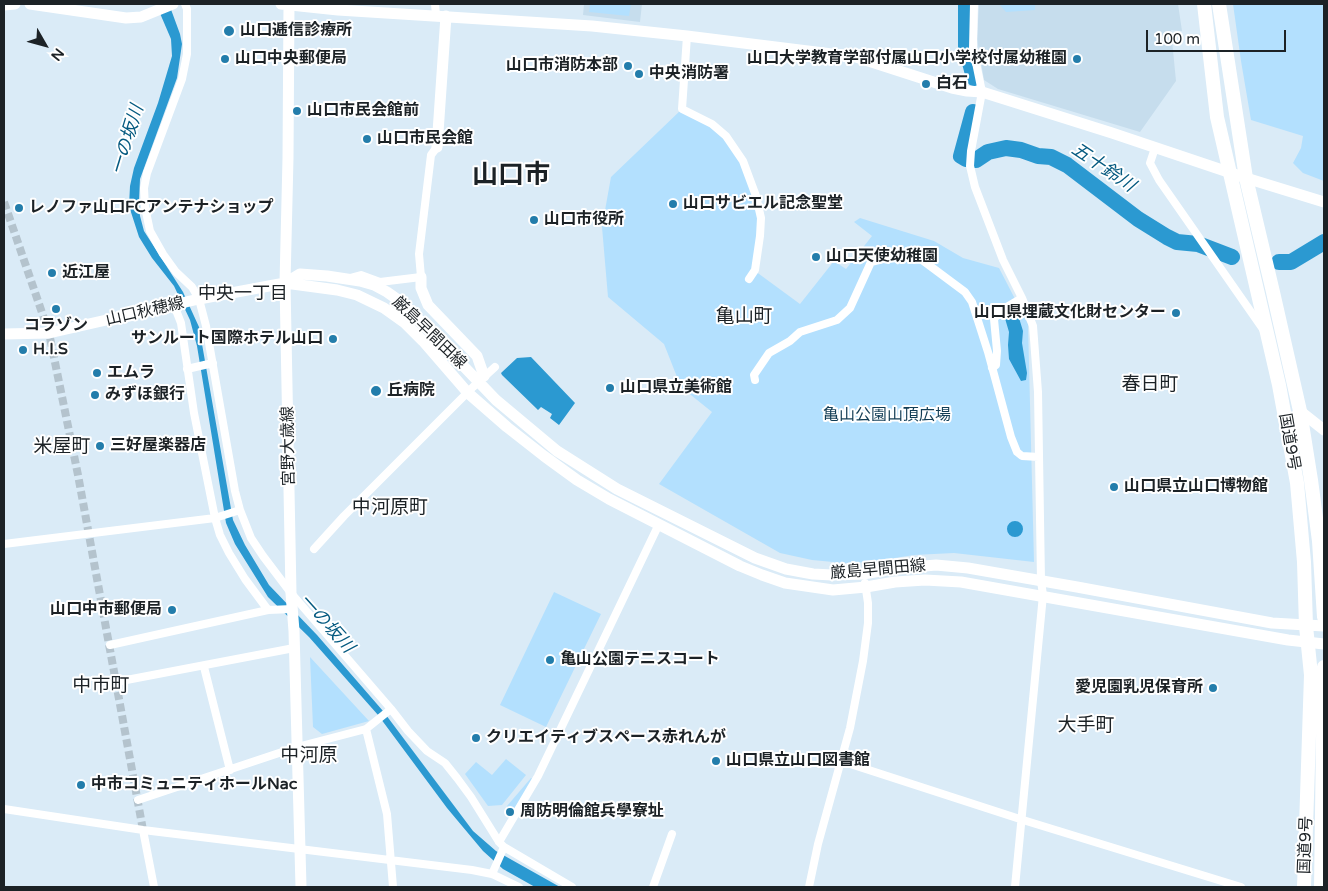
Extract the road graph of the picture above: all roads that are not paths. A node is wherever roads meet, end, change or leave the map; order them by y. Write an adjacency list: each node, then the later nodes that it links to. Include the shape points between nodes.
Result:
1 (15, 4): 9 (main road)
2 (30, 4): 3 (main road, via 126,18 140,17)
3 (173, 4)
4 (185, 4): 23 (street, via 187,54 182,79 144,188 150,231 163,254)
5 (286, 4): 10 (main road, via 338,10); 21 (main road, 宮野大歳線, via 288,158)
6 (974, 4): 12 (street, via 973,48)
7 (1204, 4): 15 (highway, 国道9号, via 1217,117)
8 (1219, 4): 16 (highway, 国道9号)
9 (4, 5)
10 (439, 12): 11 (main road); 13 (main road)
11 (687, 36): 12 (main road, via 856,57 952,88); 20 (street, via 682,109 712,124 726,136 743,161 760,210 755,270)
12 (982, 92): 14 (main road); 22 (street, via 970,166 1003,260)
13 (437, 147): 18 (street, via 431,154 419,254)
14 (1155, 148): 15 (main road); 26 (street, via 1150,163 1158,180)
15 (1229, 173): 16 (main road); 26 (highway, 国道9号)
16 (1246, 178): 17 (main road); 34 (highway, 国道9号)
17 (1324, 202)
18 (421, 277): 19 (street, via 380,282 360,275); 31 (main road, via 421,288 428,305 477,356)
19 (346, 279): 21 (main road, 厳島早間田線, via 300,274); 31 (main road, 厳島早間田線, via 374,285 404,304)
20 (749, 279)
21 (285, 283): 23 (main road, 山口秋穂線); 33 (main road, 厳島早間田線, via 357,295 384,308 423,341); 45 (main road, 宮野大歳線)
22 (1022, 298): 30 (street, via 1000,311 994,319 997,352 996,365); 36 (street, via 1033,326)
23 (199, 299): 24 (main road, 山口秋穂線); 27 (street)
24 (174, 305): 25 (main road, 山口秋穂線, via 49,333); 29 (street)
25 (4, 334)
26 (1266, 334): 50 (highway, 国道9号, via 1297,483)
27 (210, 364): 29 (street); 37 (street)
28 (495, 367): 31 (street)
29 (192, 368): 38 (street, via 194,413)
30 (992, 368): 32 (street, via 977,315 965,292 918,257 903,255 871,262 850,308 837,320 800,332 769,353 759,366); 36 (street, via 1017,452 1022,456)
31 (481, 379): 33 (street); 42 (main road, 厳島早間田線, via 530,430 588,472 617,488 755,558 786,569 813,574)
32 (755, 380)
33 (468, 393): 39 (main road, 厳島早間田線, via 571,475); 41 (street)
34 (1300, 411): 35 (main road); 49 (highway, 国道9号, via 1318,533)
35 (1324, 430)
36 (1039, 457): 43 (street)
37 (240, 510): 38 (street); 45 (street, via 262,556)
38 (217, 517): 40 (street); 48 (street, via 220,535 229,553)
39 (659, 524): 44 (main road, 厳島早間田線, via 740,566 786,583 833,590); 69 (street)
40 (4, 544)
41 (314, 549)
42 (863, 574): 43 (main road, 厳島早間田線, via 936,565); 44 (street)
43 (1041, 581): 46 (street); 50 (main road, 厳島早間田線, via 1272,623)
44 (866, 587): 46 (main road, 厳島早間田線, via 925,580 961,582); 62 (street, via 867,641)
45 (292, 593): 47 (main road, 宮野大歳線); 59 (street)
46 (1043, 595): 52 (main road, 厳島早間田線); 66 (street)
47 (292, 609): 48 (street); 55 (main road, 宮野大歳線)
48 (268, 610): 54 (street)
49 (1324, 616)
50 (1306, 626): 51 (main road, 厳島早間田線); 52 (highway, 国道9号)
51 (1324, 626)
52 (1307, 643): 53 (main road, 厳島早間田線); 83 (highway, 国道9号, via 1310,674)
53 (1324, 644)
54 (110, 645)
55 (294, 648): 56 (street); 61 (main road, 宮野大歳線)
56 (204, 667): 58 (street); 63 (street)
57 (1324, 667): 70 (highway, 国道9号)
58 (116, 682)
59 (390, 710): 60 (street); 69 (street, via 427,751 445,763 471,796)
60 (366, 729): 61 (street); 72 (street, via 387,814)
61 (297, 747): 63 (street); 71 (main road, 宮野大歳線)
62 (841, 761): 66 (street); 80 (street)
63 (230, 770): 64 (street)
64 (138, 800)
65 (4, 809): 67 (street)
66 (1023, 820): 81 (street); 82 (street)
67 (143, 830): 71 (street); 74 (street)
68 (672, 834): 79 (street)
69 (501, 847): 73 (street); 78 (street)
70 (1323, 848): 84 (highway, 国道9号)
71 (300, 850): 72 (street); 75 (main road, 宮野大歳線)
72 (390, 860): 73 (street); 76 (street)
73 (493, 872): 77 (street)
74 (154, 887)
75 (301, 887)
76 (393, 887)
77 (519, 887)
78 (572, 887)
79 (652, 887)
80 (809, 887)
81 (1015, 887)
82 (1241, 887)
83 (1304, 887)
84 (1321, 887)

